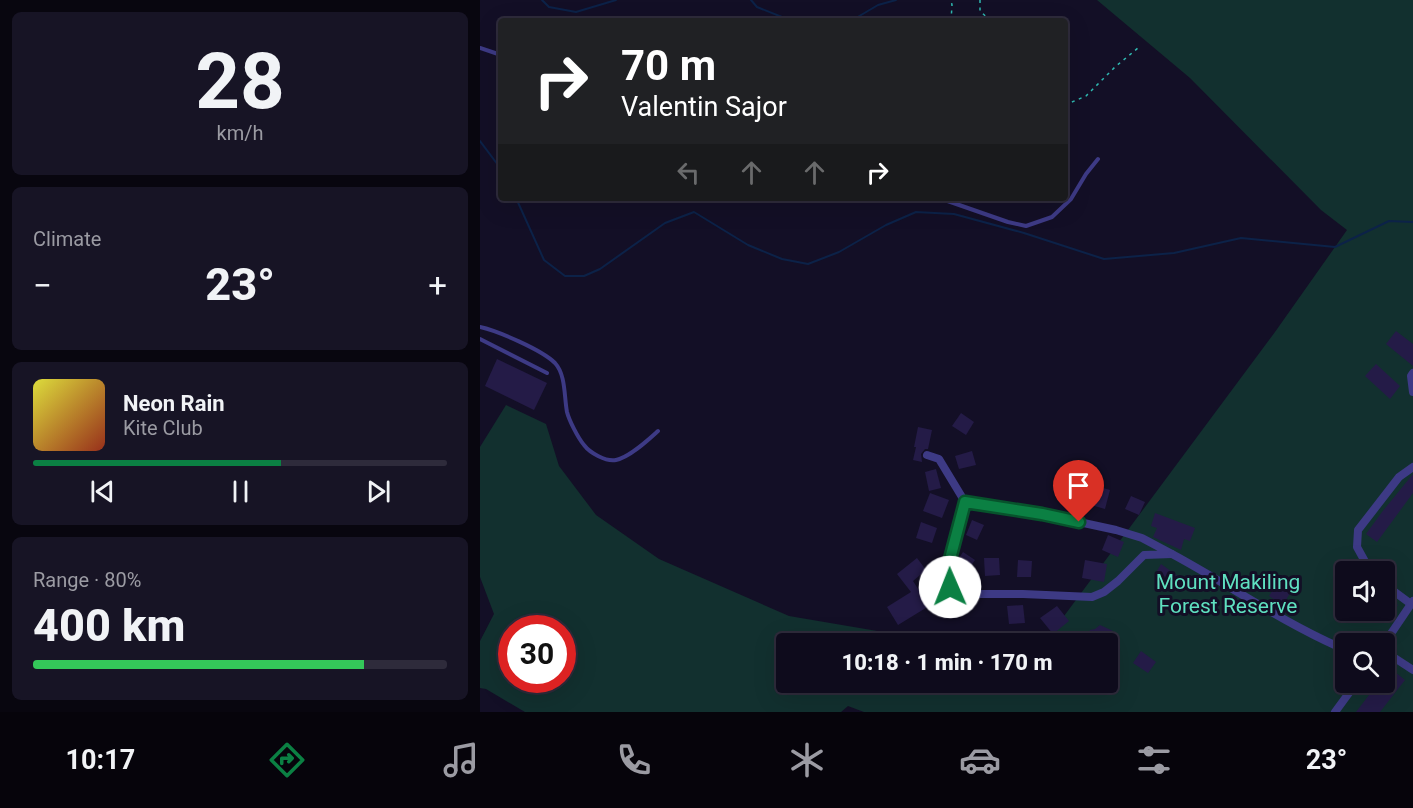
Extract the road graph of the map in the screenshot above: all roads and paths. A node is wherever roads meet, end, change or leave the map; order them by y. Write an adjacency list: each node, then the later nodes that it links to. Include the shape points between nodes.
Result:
1 (951, 0): 3 (path)
2 (980, 0): 4 (path, via 980,11)
3 (951, 18)
4 (988, 18)
5 (480, 48): 7 (lane)
6 (1138, 48): 8 (path, via 1086,96)
7 (498, 54)
8 (1068, 104)
9 (1098, 159): 10 (lane, via 1071,199 1052,217 1026,226)
10 (948, 201)
11 (480, 327): 16 (lane, via 524,344 555,363 561,374 568,415 584,446 601,457 616,460)
12 (480, 339): 13 (lane)
13 (547, 373)
14 (1413, 373): 15 (street)
15 (1413, 392)
16 (658, 431)
17 (927, 455): 19 (street, via 939,459)
18 (1413, 467): 21 (street, via 1399,477 1358,530 1357,547)
19 (965, 502): 20 (street, via 1116,530); 20 (street, via 945,578 957,592 1092,597 1118,581 1144,555)
20 (1172, 554): 25 (street)
21 (1365, 561)
22 (1395, 591): 23 (street)
23 (1412, 602): 24 (street)
24 (1391, 633)
25 (1335, 645)
26 (1395, 658): 27 (street)
27 (1412, 668)
28 (1349, 693): 29 (street)
29 (1335, 712)

